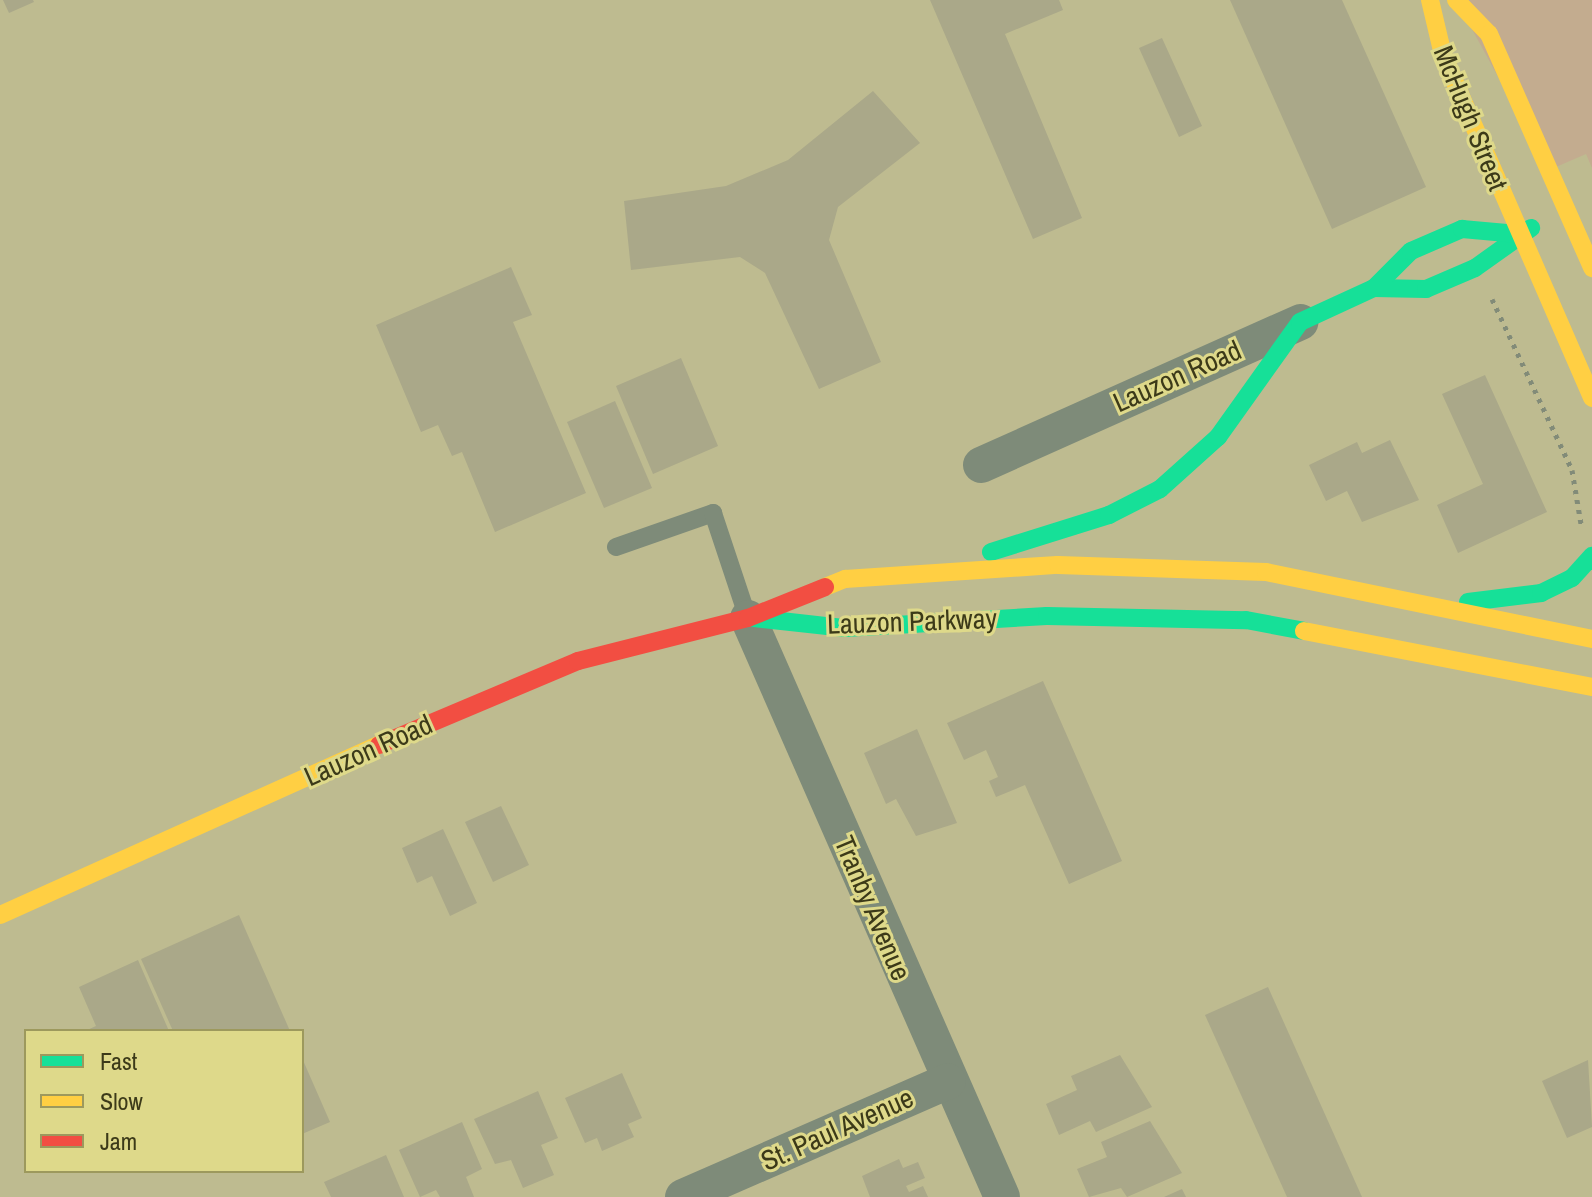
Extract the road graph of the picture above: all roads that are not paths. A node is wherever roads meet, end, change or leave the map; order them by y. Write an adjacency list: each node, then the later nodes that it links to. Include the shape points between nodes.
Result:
1 (1430, 0): 5 (main road, McHugh Street, via 1443,55)
2 (1456, 0): 4 (main road, McHugh Street, via 1489,34)
3 (1592, 200): 4 (main road, Lauzon Road)
4 (1568, 213): 5 (main road, Lauzon Road); 6 (main road, McHugh Street)
5 (1518, 234): 7 (main road, Lauzon Road, via 1475,268 1426,289); 7 (main road, Lauzon Road, via 1462,229 1411,251); 9 (main road, McHugh Street)
6 (1592, 268)
7 (1374, 288): 8 (main road, Lauzon Road)
8 (1300, 322): 10 (street, Lauzon Road); 13 (main road, via 1218,437 1160,489 1109,515)
9 (1592, 398)
10 (981, 465)
11 (616, 547): 15 (lane, via 713,513)
12 (1592, 556): 14 (main road, via 1572,578 1541,593)
13 (939, 568): 14 (main road, Lauzon Parkway, via 1266,572); 15 (main road, Lauzon Parkway, via 845,579)
14 (1430, 607): 16 (main road, Lauzon Parkway)
15 (748, 618): 17 (main road, Lauzon Parkway, via 845,628 1047,616 1246,620); 18 (main road, Lauzon Road, via 578,661 498,692); 19 (street, Tranby Avenue)
16 (1592, 639)
17 (1592, 687)
18 (0, 915)
19 (948, 1081): 20 (street, St. Paul Avenue); 21 (street, Tranby Avenue)
20 (683, 1197)
21 (1002, 1197)

